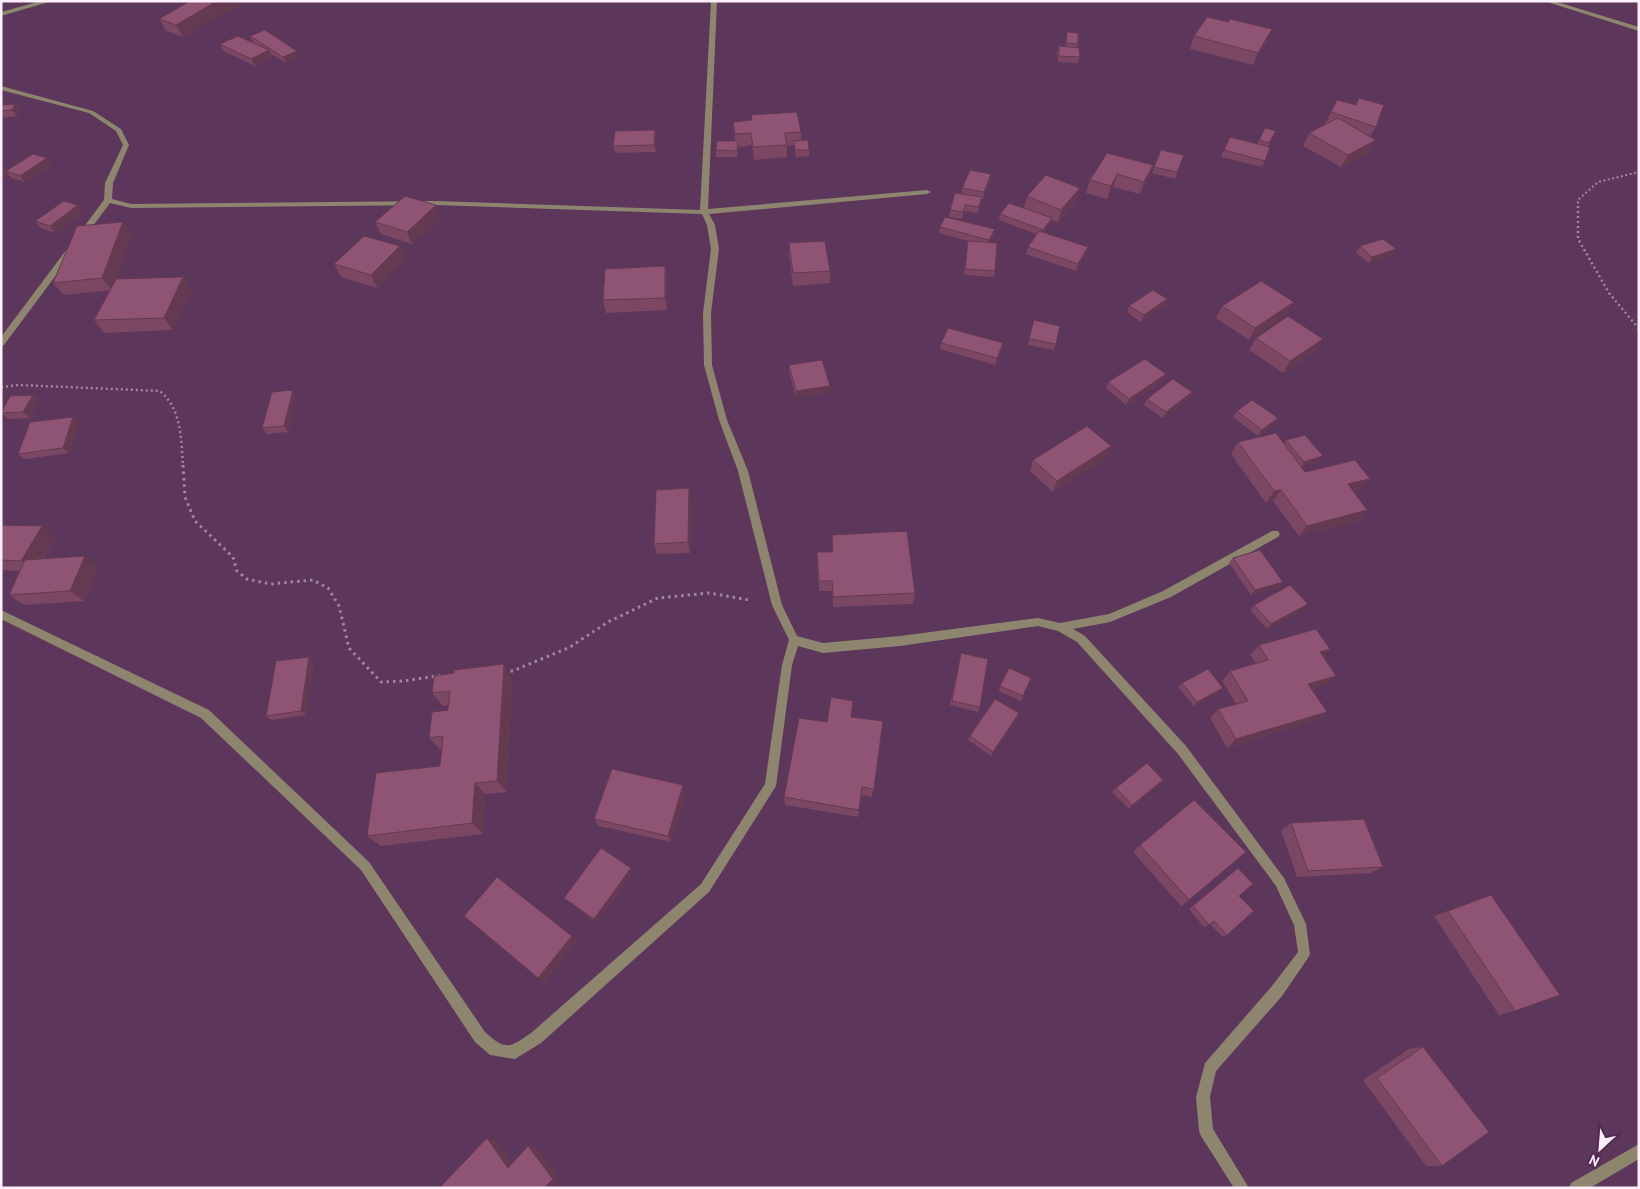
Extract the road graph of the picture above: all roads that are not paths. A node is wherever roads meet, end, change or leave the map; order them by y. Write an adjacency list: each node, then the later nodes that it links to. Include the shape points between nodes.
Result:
1 (49, 1): 4 (street)
2 (714, 1): 9 (street)
3 (1548, 1): 5 (street)
4 (1, 14)
5 (1639, 29)
6 (1, 88): 8 (street, via 91,112 118,130 126,145 110,183)
7 (927, 192): 9 (street)
8 (108, 200): 9 (street, via 131,206 436,203); 10 (street)
9 (704, 212): 16 (street, via 711,225 714,249 707,313 708,365 723,420 743,471 777,605)
10 (78, 239)
11 (72, 247): 12 (street)
12 (1, 342)
13 (1275, 534): 15 (street, via 1167,594 1110,618)
14 (1, 614): 16 (street, via 205,714 365,866 480,1037 495,1050 515,1052 536,1038 705,888 770,786)
15 (1060, 626): 16 (street, via 1038,622 823,648); 18 (street, via 1081,639 1182,750 1280,882 1300,924 1304,954 1277,991 1210,1068 1204,1097 1206,1131)
16 (794, 640)
17 (1639, 1151): 19 (street)
18 (1242, 1188)
19 (1576, 1188)

